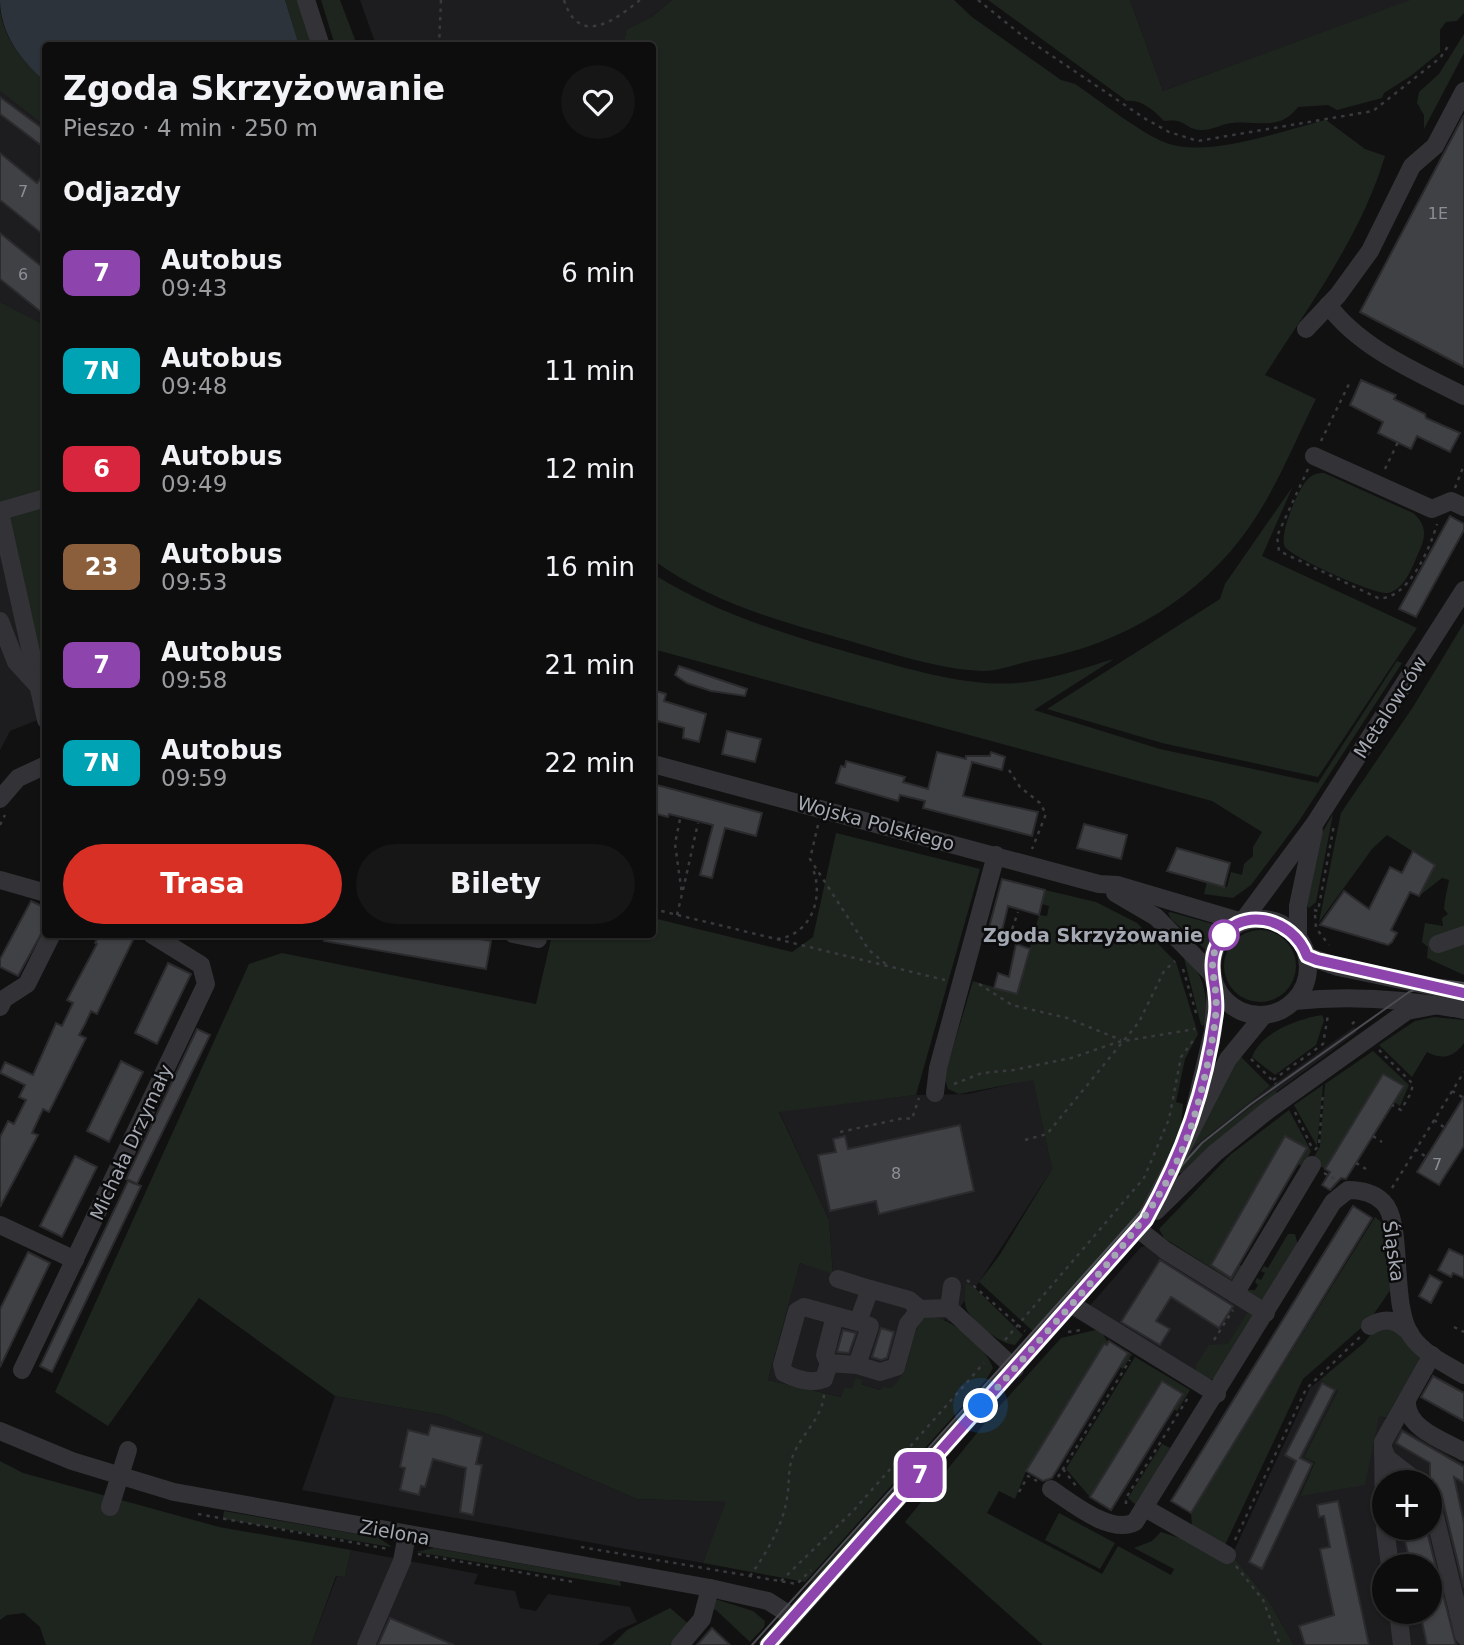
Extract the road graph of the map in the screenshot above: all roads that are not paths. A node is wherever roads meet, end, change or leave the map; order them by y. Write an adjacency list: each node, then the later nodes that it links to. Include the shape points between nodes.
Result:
1 (306, 0): 2 (street)
2 (320, 42)
3 (1464, 91): 4 (street, via 1435,146 1412,166 1370,251)
4 (1328, 305): 5 (street); 6 (street, via 1371,345)
5 (1306, 329)
6 (1464, 396)
7 (1314, 456): 9 (street, via 1432,509)
8 (42, 499): 10 (street)
9 (1457, 504)
10 (0, 512): 13 (street)
11 (1464, 590): 18 (street, Metalowców)
12 (0, 621): 13 (street, via 16,662)
13 (38, 686): 14 (street)
14 (42, 703)
15 (656, 765): 19 (street, Wojska Polskiego)
16 (42, 767): 17 (street, via 18,778)
17 (0, 799)
18 (1315, 823): 23 (street, Metalowców); 25 (street, via 1298,906)
19 (996, 855): 21 (street, Wojska Polskiego); 37 (street)
20 (0, 880): 22 (street)
21 (1099, 884): 23 (street, Wojska Polskiego); 30 (street, Wojska Polskiego, via 1156,917)
22 (42, 892)
23 (1242, 922): 25 (street, via 1273,920); 30 (street, via 1218,942 1212,957)
24 (1464, 935): 28 (street)
25 (1298, 937): 29 (street)
26 (50, 938): 34 (street, via 27,984)
27 (157, 938): 42 (street, Michała Drzymały, via 201,965 206,984)
28 (1438, 943)
29 (1307, 956): 31 (street, via 1338,967); 32 (street, via 1305,983)
30 (1213, 980): 36 (street, via 1231,1006); 38 (street, via 1213,1031)
31 (1464, 993)
32 (1294, 1001): 33 (street, via 1335,997); 36 (street)
33 (1438, 1005): 35 (street); 40 (street, via 1407,1012 1267,1111 1215,1153)
34 (0, 1007)
35 (1464, 1010)
36 (1265, 1015): 38 (street, via 1228,1059)
37 (935, 1093)
38 (1188, 1136): 40 (street)
39 (1313, 1157): 46 (street)
40 (1142, 1224): 46 (street); 47 (street)
41 (0, 1225): 42 (street)
42 (75, 1260): 58 (street, Michała Drzymały)
43 (838, 1279): 45 (street)
44 (956, 1280): 48 (street)
45 (870, 1289): 49 (street, via 909,1300); 52 (street)
46 (1235, 1294): 50 (street)
47 (1071, 1304): 57 (street); 61 (street)
48 (949, 1308): 49 (street); 57 (street)
49 (920, 1309): 56 (street, via 908,1324 896,1367 880,1372)
50 (1266, 1313): 54 (street, Śląska, via 1333,1202 1358,1190 1383,1202 1390,1215 1400,1303); 61 (street, Śląska)
51 (835, 1316): 52 (street); 59 (street, via 825,1355); 59 (street, via 804,1307 797,1311 782,1365 791,1377 816,1382)
52 (858, 1322): 56 (street, via 870,1326)
53 (1370, 1326): 54 (street, via 1390,1320)
54 (1410, 1333): 55 (street, Śląska)
55 (1432, 1355): 60 (street, Śląska); 62 (street)
56 (857, 1365): 59 (street)
57 (1015, 1369): 77 (street)
58 (22, 1370)
59 (826, 1371)
60 (1464, 1375)
61 (1217, 1394): 72 (street, Śląska)
62 (1407, 1401): 64 (street); 66 (street, via 1415,1423)
63 (0, 1431): 69 (street, Zielona)
64 (1383, 1448): 67 (street); 68 (street, via 1387,1458)
65 (128, 1450): 69 (street)
66 (1464, 1452)
67 (1383, 1470)
68 (1402, 1470)
69 (119, 1477): 71 (street); 73 (street, Zielona, via 213,1501)
70 (1051, 1489): 72 (street, Śląska, via 1114,1525 1126,1527)
71 (110, 1507)
72 (1145, 1508): 75 (street)
73 (407, 1535): 76 (street, Zielona); 80 (street, via 402,1561)
74 (1441, 1540): 79 (street)
75 (1227, 1555)
76 (710, 1588): 77 (street, Zielona, via 768,1601); 81 (street, via 702,1619)
77 (793, 1617): 82 (street)
78 (1399, 1624): 83 (street)
79 (1464, 1636)
80 (366, 1645)
81 (680, 1645)
82 (768, 1645)
83 (1402, 1645)

